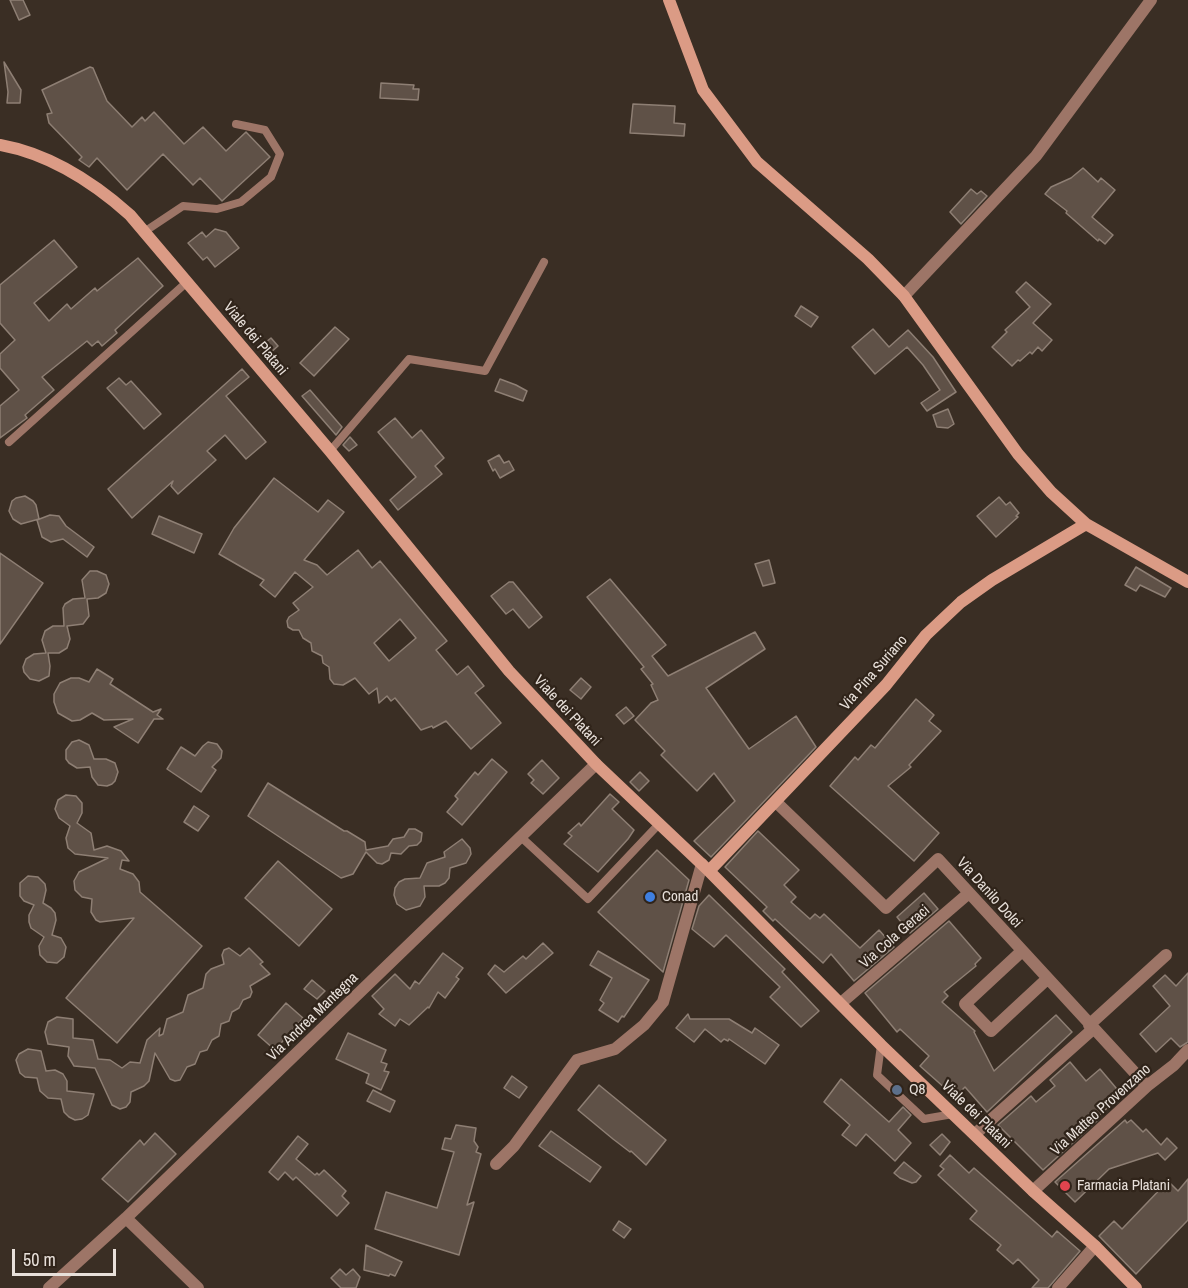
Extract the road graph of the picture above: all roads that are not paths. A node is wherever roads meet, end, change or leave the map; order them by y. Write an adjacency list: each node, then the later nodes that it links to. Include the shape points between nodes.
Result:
1 (669, 0): 8 (street, via 703,90 757,162 868,259)
2 (1151, 0): 8 (street, via 1036,156)
3 (236, 124): 5 (lane, via 265,130 280,154 272,177 241,202 218,210 183,206)
4 (0, 144): 5 (street, Viale dei Platani, via 68,170 109,196)
5 (144, 232): 7 (street, Viale dei Platani)
6 (544, 262): 10 (lane, via 485,371 409,359)
7 (187, 282): 9 (lane); 10 (street, Viale dei Platani)
8 (904, 296): 11 (street, via 1018,454)
9 (9, 442)
10 (330, 451): 13 (street, Viale dei Platani, via 509,671)
11 (1086, 524): 12 (street); 14 (street, Via Pina Suriano, via 961,602 926,635 886,685)
12 (1188, 582)
13 (596, 764): 15 (street, Viale dei Platani); 16 (street, Via Andrea Mantegna)
14 (776, 802): 17 (street, Via Pina Suriano); 18 (street, Via Danilo Dolci, via 886,908 938,859)
15 (659, 824): 16 (lane, via 588,899); 17 (street, Viale dei Platani)
16 (521, 837): 31 (street, Via Andrea Mantegna)
17 (705, 868): 22 (street, Viale dei Platani); 29 (street, via 663,1002 644,1025 615,1049 577,1060 514,1146)
18 (969, 893): 19 (street, Via Danilo Dolci); 22 (street, Via Cola Geraci)
19 (1022, 951): 21 (street, Via Danilo Dolci); 21 (street, via 965,1004 991,1031)
20 (1166, 955): 23 (street)
21 (1047, 978): 23 (street, Via Danilo Dolci)
22 (841, 1003): 24 (street, Viale dei Platani)
23 (1091, 1027): 26 (street, Via Danilo Dolci); 28 (street)
24 (880, 1045): 27 (street, Viale dei Platani); 27 (lane, via 877,1075 924,1119)
25 (1188, 1050): 26 (street, Via Matteo Provenzano)
26 (1147, 1086): 30 (street, Via Matteo Provenzano)
27 (953, 1113): 28 (street, Viale dei Platani)
28 (975, 1134): 30 (street, Viale dei Platani)
29 (496, 1164)
30 (1033, 1191): 32 (street, Viale dei Platani)
31 (126, 1218): 33 (street, Via Andrea Mantegna); 34 (street)
32 (1095, 1246): 35 (street); 36 (street, Viale dei Platani)
33 (48, 1288)
34 (198, 1288)
35 (1058, 1288)
36 (1136, 1288)

